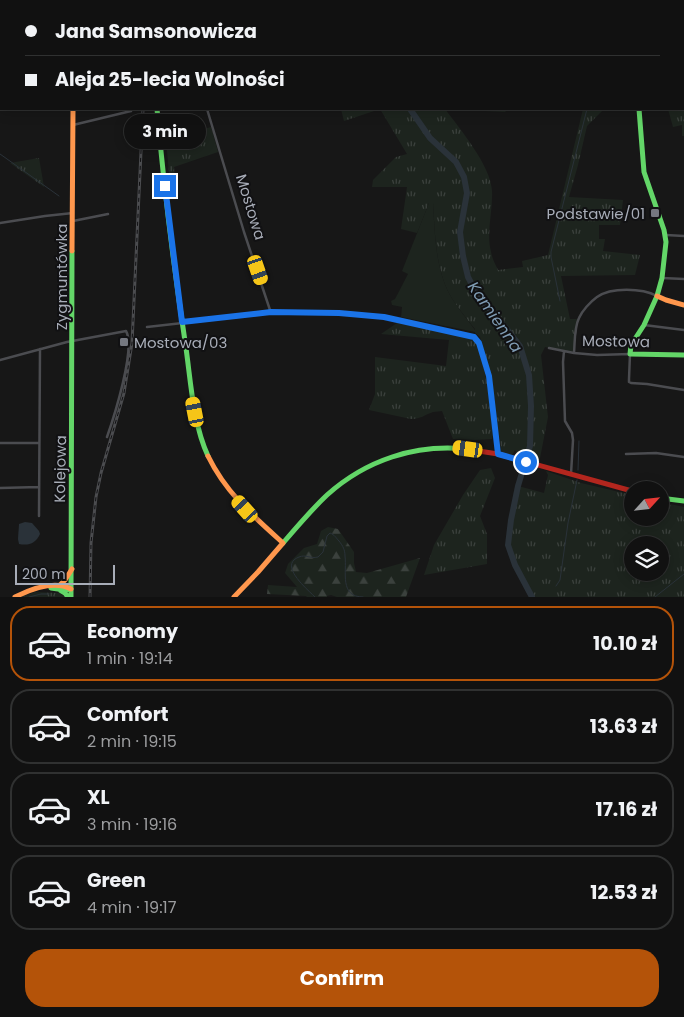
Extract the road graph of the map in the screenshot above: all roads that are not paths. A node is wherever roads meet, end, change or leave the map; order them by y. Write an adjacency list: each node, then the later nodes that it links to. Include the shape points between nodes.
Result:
1 (73, 110): 6 (main road, Zygmuntówka)
2 (158, 110): 18 (main road)
3 (207, 110): 17 (street, Mostowa)
4 (639, 110): 11 (main road, via 644,172)
5 (130, 111): 6 (street)
6 (73, 125): 7 (main road, Zygmuntówka)
7 (73, 213): 9 (main road, Zygmuntówka); 10 (street, Zygmuntówka)
8 (108, 214): 9 (street)
9 (73, 221): 22 (main road, Zygmuntówka)
10 (0, 223)
11 (666, 235): 12 (street); 13 (main road)
12 (684, 236)
13 (662, 278): 14 (street); 15 (main road)
14 (684, 279)
15 (657, 296): 16 (main road); 19 (main road); 26 (street, via 630,290 596,298 578,320)
16 (684, 305)
17 (271, 312): 18 (street); 34 (street, via 374,315 474,337 479,343 489,376)
18 (182, 322): 20 (street); 44 (main road, via 197,424 208,456 238,501)
19 (644, 325): 21 (street); 27 (main road, via 631,345)
20 (147, 327)
21 (684, 330)
22 (73, 341): 24 (street); 31 (street, via 126,331 128,336 118,404); 45 (main road, Kolejowa)
23 (549, 348): 25 (street, Mostowa)
24 (40, 349): 29 (street); 33 (street)
25 (564, 351): 26 (street, Mostowa); 37 (street, via 565,421 573,440)
26 (574, 353): 27 (street, Mostowa)
27 (630, 354): 28 (main road, Mostowa); 30 (street, via 629,382)
28 (684, 355)
29 (0, 360)
30 (684, 390)
31 (107, 437)
32 (0, 443): 33 (street)
33 (39, 443): 38 (street)
34 (498, 454): 37 (main road); 44 (main road, via 439,448 380,461 334,488)
35 (626, 454): 36 (street)
36 (684, 457)
37 (571, 474): 40 (main road)
38 (40, 487): 39 (street); 43 (street)
39 (0, 488)
40 (624, 489)
41 (669, 499): 42 (main road)
42 (684, 501)
43 (40, 516)
44 (283, 543): 50 (main road)
45 (72, 569): 46 (main road); 47 (main road, Kolejowa)
46 (60, 587): 47 (main road, via 66,585); 48 (main road, via 29,590); 49 (main road)
47 (71, 589): 49 (main road, Kolejowa)
48 (15, 597)
49 (69, 597)
50 (234, 597)

